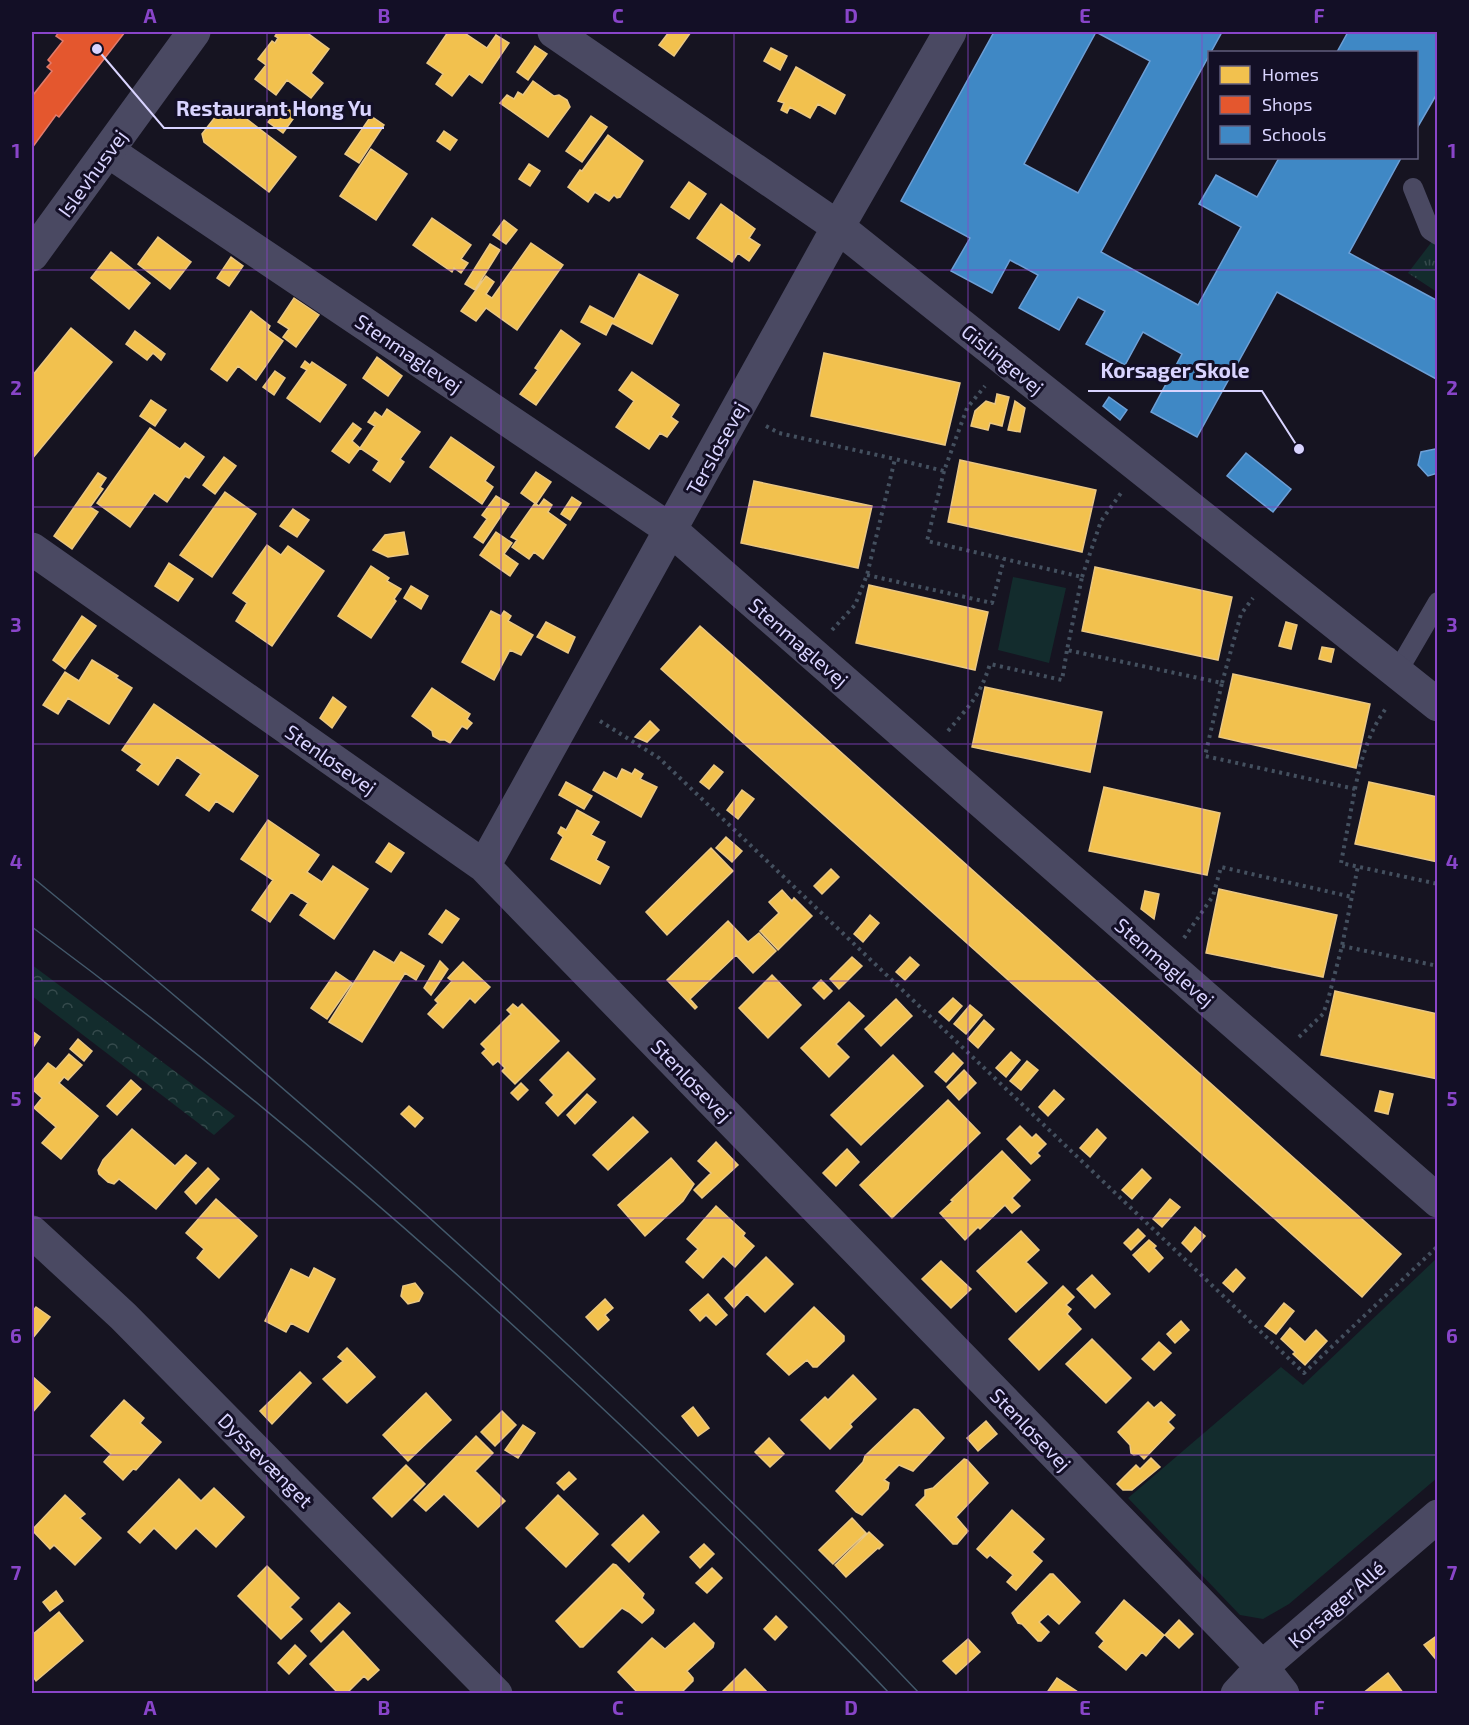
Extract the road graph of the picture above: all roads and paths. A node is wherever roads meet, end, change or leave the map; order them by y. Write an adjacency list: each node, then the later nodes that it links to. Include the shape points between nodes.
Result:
1 (194, 32): 4 (street, Islevhusvej)
2 (554, 32): 6 (street, Gislingevej)
3 (950, 32): 6 (street, Tersløsevej)
4 (108, 151): 8 (street, Islevhusvej); 14 (street, Stenmaglevej)
5 (1413, 188): 7 (lane, via 1430,230)
6 (838, 227): 9 (street, Gislingevej); 10 (street, Tersløsevej)
7 (1437, 235)
8 (32, 255)
9 (1006, 361): 12 (street, Gislingevej); 13 (path, via 966,408)
10 (738, 410): 11 (path, via 779,433); 14 (street, Tersløsevej)
11 (895, 459): 13 (path); 18 (path)
12 (1142, 470): 17 (street, Gislingevej); 19 (path, via 1101,521)
13 (944, 471): 16 (path, via 927,541)
14 (671, 530): 22 (street, Stenmaglevej); 25 (street, Tersløsevej)
15 (32, 549): 29 (street, Stenløsevej)
16 (1004, 559): 18 (path, via 992,603); 19 (path)
17 (1272, 574): 23 (street, Gislingevej); 24 (path, via 1241,614)
18 (867, 575): 22 (path, via 855,605)
19 (1082, 577): 21 (path)
20 (1437, 602): 23 (lane)
21 (1067, 650): 24 (path); 27 (path, via 1062,680 990,664 975,700)
22 (812, 652): 27 (street, Stenmaglevej)
23 (1401, 677): 26 (street, Gislingevej); 28 (path, via 1376,721)
24 (1222, 683): 28 (path, via 1205,756)
25 (573, 705): 29 (street, Tersløsevej); 39 (path, via 659,758 1304,1373)
26 (1437, 705)
27 (927, 754): 34 (street, Stenmaglevej)
28 (1355, 789): 30 (path, via 1341,862)
29 (484, 866): 41 (street, Stenløsevej)
30 (1358, 866): 31 (path); 32 (path)
31 (1437, 884)
32 (1352, 897): 33 (path); 34 (path, via 1221,867 1213,896)
33 (1342, 946): 35 (path); 36 (path, via 1323,1014)
34 (1167, 964): 36 (street, Stenmaglevej)
35 (1437, 966)
36 (1277, 1060): 37 (street, Stenmaglevej)
37 (1437, 1201)
38 (32, 1232): 42 (street, Dyssevænget, via 123,1316)
39 (1437, 1246)
40 (1437, 1516): 41 (street, Korsager Allé)
41 (1262, 1667): 43 (street, Korsager Allé); 44 (street, Stenløsevej)
42 (496, 1694)
43 (1237, 1694)
44 (1283, 1694)

